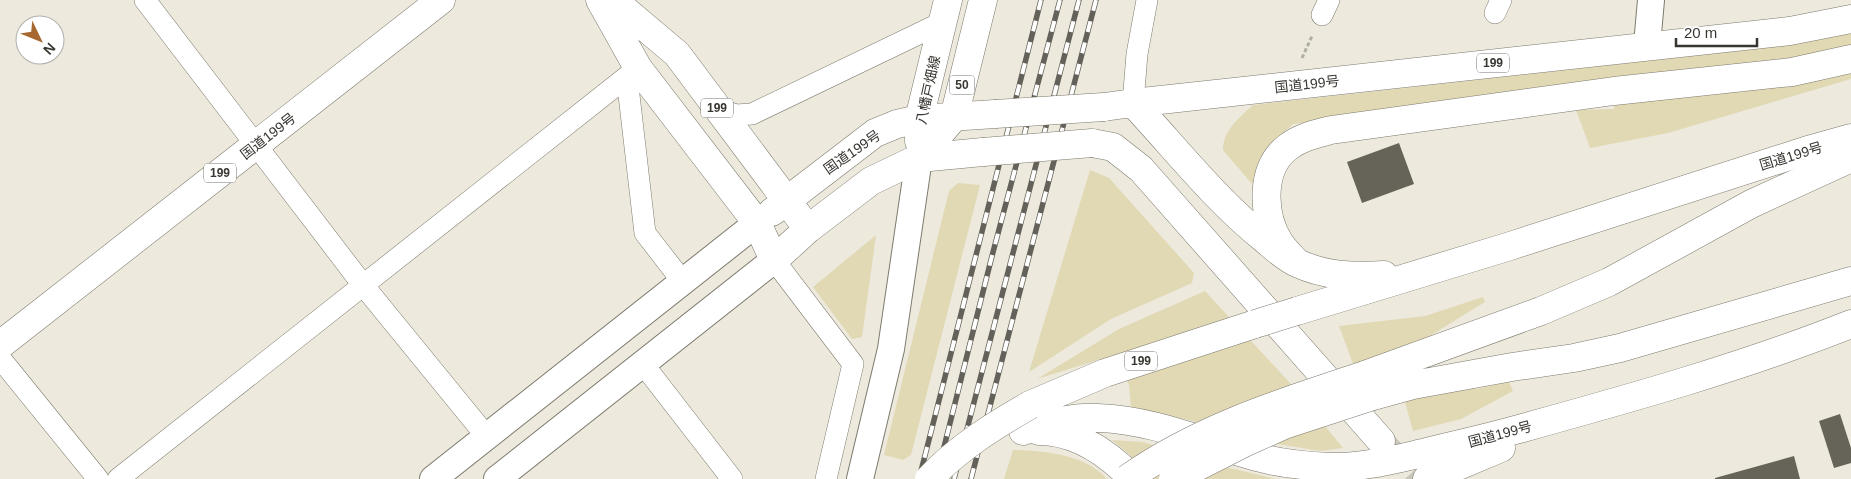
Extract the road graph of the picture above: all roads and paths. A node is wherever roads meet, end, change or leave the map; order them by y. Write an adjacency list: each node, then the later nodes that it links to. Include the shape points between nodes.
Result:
1 (145, 0): 20 (street)
2 (441, 0): 20 (main road, 国道199号 / 199)
3 (600, 0): 13 (main road, 199)
4 (613, 0): 16 (main road, 199, via 677,54)
5 (983, 0): 17 (main road, 八幡戸畑線 / 50)
6 (1147, 0): 15 (street, via 1137,54)
7 (1651, 0): 11 (street)
8 (1326, 8): 14 (path)
9 (946, 11): 16 (street, via 752,114 736,116); 18 (main road, 八幡戸畑線 / 50)
10 (1851, 19): 11 (main road, 国道199号 / 199, via 1790,31)
11 (1647, 46): 14 (main road, 国道199号 / 199)
12 (1851, 58): 28 (main road, via 1792,72 1614,91 1331,130 1308,136 1288,147 1273,164 1266,184 1270,222 1279,242)
13 (633, 73): 24 (main road, 199); 30 (street, via 645,233); 31 (street)
14 (1290, 86): 15 (main road, 国道199号 / 199)
15 (1134, 103): 17 (main road, 国道199号 / 199, bridge); 28 (main road, via 1232,210)
16 (717, 108): 23 (main road, 199)
17 (954, 117): 18 (main road, 国道199号 / 199); 21 (main road, 八幡戸畑線 / 50)
18 (919, 119): 21 (main road, 八幡戸畑線 / 50); 23 (main road, 国道199号 / 199, via 875,133)
19 (1851, 138): 26 (main road, 国道199号 / 199)
20 (256, 145): 31 (street); 33 (main road, 国道199号 / 199)
21 (919, 158): 25 (main road, via 870,181); 40 (main road, bridge, via 1092,143 1113,148 1142,168); 47 (street, via 891,349)
22 (1851, 158): 36 (main road, via 1751,204 1609,282)
23 (786, 202): 24 (main road, 国道199号 / 199); 25 (main road, 199)
24 (757, 223): 27 (main road, 199); 30 (street)
25 (808, 229): 27 (main road)
26 (1507, 247): 28 (main road, via 1384,275 1351,277); 48 (main road, 国道199号 / 199, bridge, via 1105,372 1030,405 992,427 962,448)
27 (774, 260): 35 (street); 46 (street, via 853,364)
28 (1297, 263)
29 (1851, 281): 36 (main road, via 1620,348 1413,385)
30 (683, 282): 39 (street)
31 (363, 286): 39 (street); 43 (street)
32 (1851, 324): 37 (main road, 国道199号, via 1795,346)
33 (0, 345)
34 (0, 358): 42 (street)
35 (642, 364): 41 (street); 45 (street)
36 (1369, 386): 50 (main road, bridge, via 1277,404 1190,441); 52 (main road, bridge)
37 (1604, 406): 38 (main road, 国道199号, via 1360,466 1297,465 1262,459 1148,424 1097,417 1050,423); 53 (main road)
38 (1023, 431): 49 (main road, 国道199号, via 989,449); 51 (main road, 国道199号, via 1048,431 1074,437 1095,447)
39 (486, 437): 44 (street)
40 (1381, 441)
41 (510, 475)
42 (98, 479)
43 (118, 479)
44 (433, 479)
45 (732, 479)
46 (826, 479)
47 (860, 479)
48 (929, 479)
49 (950, 479)
50 (1127, 479)
51 (1133, 479)
52 (1172, 479)
53 (1427, 479)

